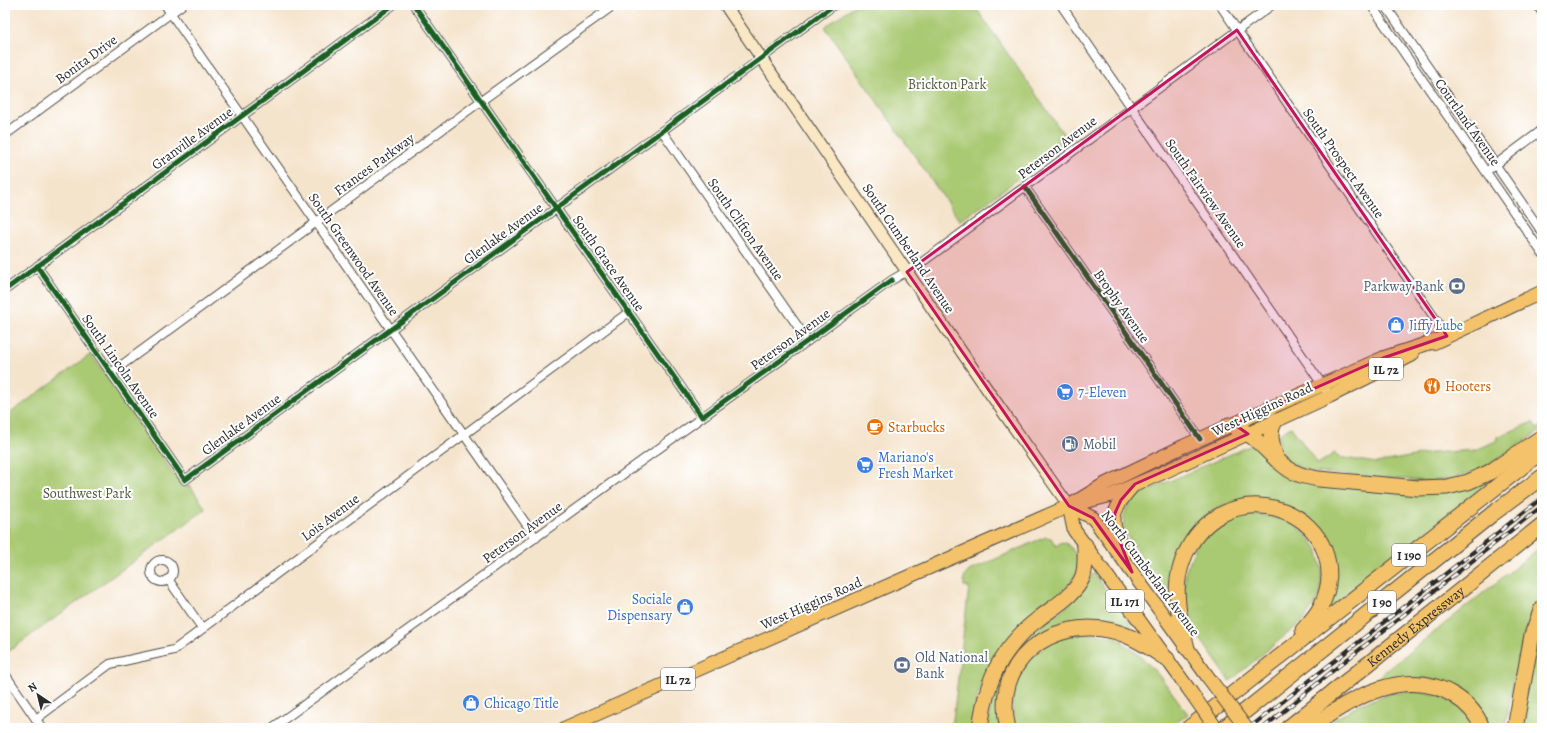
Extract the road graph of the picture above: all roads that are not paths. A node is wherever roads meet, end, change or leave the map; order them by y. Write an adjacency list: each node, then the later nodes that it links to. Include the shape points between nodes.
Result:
1 (165, 5): 15 (street, South Greenwood Avenue)
2 (182, 5): 15 (street, Bonita Drive)
3 (393, 5): 20 (street, Granville Avenue)
4 (414, 5): 18 (street, South Grace Avenue)
5 (614, 5): 18 (street, Frances Parkway)
6 (725, 5): 17 (street, South Cumberland Avenue)
7 (834, 5): 17 (street, Glenlake Avenue)
8 (1061, 5): 19 (street, South Fairview Avenue)
9 (1220, 5): 16 (street, South Prospect Avenue)
10 (1272, 5): 16 (street, Peterson Avenue)
11 (1371, 5): 25 (street, Courtland Avenue)
12 (1385, 5): 24 (street, Courtland Avenue)
13 (1538, 5): 14 (street)
14 (1542, 12)
15 (171, 13): 20 (street, South Greenwood Avenue); 23 (street, Bonita Drive)
16 (1237, 30): 19 (street, Peterson Avenue); 37 (street, South Prospect Avenue)
17 (762, 58): 22 (street, Glenlake Avenue); 32 (street, South Cumberland Avenue)
18 (481, 101): 27 (street, South Grace Avenue); 28 (street, Frances Parkway)
19 (1131, 108): 26 (street, Peterson Avenue); 40 (street, South Fairview Avenue)
20 (242, 116): 28 (street, South Greenwood Avenue); 31 (street, Granville Avenue)
21 (1542, 130): 24 (street)
22 (662, 131): 27 (street, Glenlake Avenue); 38 (street, South Clifton Avenue)
23 (5, 135)
24 (1496, 164): 25 (street); 29 (street, Courtland Avenue)
25 (1486, 171): 30 (street, Courtland Avenue)
26 (1025, 187): 32 (street, Peterson Avenue); 48 (street, Brophy Avenue)
27 (556, 208): 35 (street, South Grace Avenue); 36 (street, Glenlake Avenue)
28 (316, 222): 36 (street, South Greenwood Avenue); 39 (street, Frances Parkway)
29 (1542, 232)
30 (1542, 253)
31 (38, 266): 33 (street, Granville Avenue); 39 (street, South Lincoln Avenue)
32 (907, 272): 38 (street, Peterson Avenue, via 892,280); 54 (street, South Cumberland Avenue)
33 (5, 290)
34 (1542, 292): 37 (main road, West Higgins Road / IL 72)
35 (629, 312): 42 (street, South Grace Avenue); 45 (street, Lois Avenue)
36 (391, 329): 45 (street, South Greenwood Avenue); 52 (street, Glenlake Avenue)
37 (1444, 338): 40 (main road, West Higgins Road, via 1383,358); 41 (main road, West Higgins Road / IL 72)
38 (808, 341): 42 (street, Peterson Avenue)
39 (111, 373): 52 (street, South Lincoln Avenue)
40 (1321, 384): 41 (street, South Fairview Avenue); 44 (main road, West Higgins Road)
41 (1330, 396): 43 (main road, West Higgins Road / IL 72)
42 (702, 417): 56 (street, Peterson Avenue)
43 (1275, 421): 46 (main road, West Higgins Road / IL 72); 50 (highway, via 1271,427 1272,444)
44 (1230, 425): 46 (highway); 48 (main road, West Higgins Road)
45 (464, 434): 56 (street, South Greenwood Avenue); 61 (street, Lois Avenue)
46 (1248, 434): 50 (highway); 53 (main road, West Higgins Road / IL 72)
47 (1542, 437): 50 (highway, via 1490,472 1468,482 1447,487 1418,488 1319,479 1296,474)
48 (1200, 439): 54 (main road, West Higgins Road, via 1105,484)
49 (1542, 451): 64 (highway, I 190)
50 (1277, 460)
51 (1542, 477): 74 (highway, I 90)
52 (185, 480)
53 (1135, 484): 54 (main road, West Higgins Road / IL 72, via 1112,495); 58 (main road, via 1121,500 1114,521)
54 (1069, 506): 57 (main road, IL 171, via 1074,530); 58 (main road, North Cumberland Avenue / IL 171, via 1093,518); 69 (main road, West Higgins Road / IL 72)
55 (1542, 525): 76 (highway, Kennedy Expressway)
56 (536, 538): 68 (street, Peterson Avenue)
57 (1085, 545): 63 (main road, IL 171); 70 (highway, via 1083,575 1078,585 1020,636 997,668 988,687)
58 (1132, 572): 62 (main road, North Cumberland Avenue / IL 171)
59 (168, 579): 61 (street)
60 (1542, 608): 79 (highway, via 1532,635)
61 (202, 628): 66 (street, Lois Avenue, via 174,650 110,664)
62 (1186, 648): 64 (highway, via 1178,613 1178,580 1183,556 1196,534 1215,518 1242,508 1265,507 1286,512 1305,523 1322,544 1330,566 1328,585 1321,606 1302,632); 75 (main road, North Cumberland Avenue / IL 171, bridge)
63 (1167, 659): 71 (highway, via 1136,640 1114,631 1074,629 1050,636 1029,650 1012,676 1005,699); 73 (main road, IL 171, bridge)
64 (1276, 659): 72 (highway, I 190)
65 (5, 674): 66 (street)
66 (36, 719): 67 (street)
67 (42, 728)
68 (272, 728)
69 (565, 728)
70 (980, 728)
71 (1008, 728)
72 (1189, 728)
73 (1216, 728)
74 (1224, 728)
75 (1246, 728)
76 (1288, 728)
77 (1310, 728): 78 (highway, via 1360,697 1402,683 1425,684 1447,691 1462,700 1473,711)
78 (1482, 728)
79 (1515, 728)

